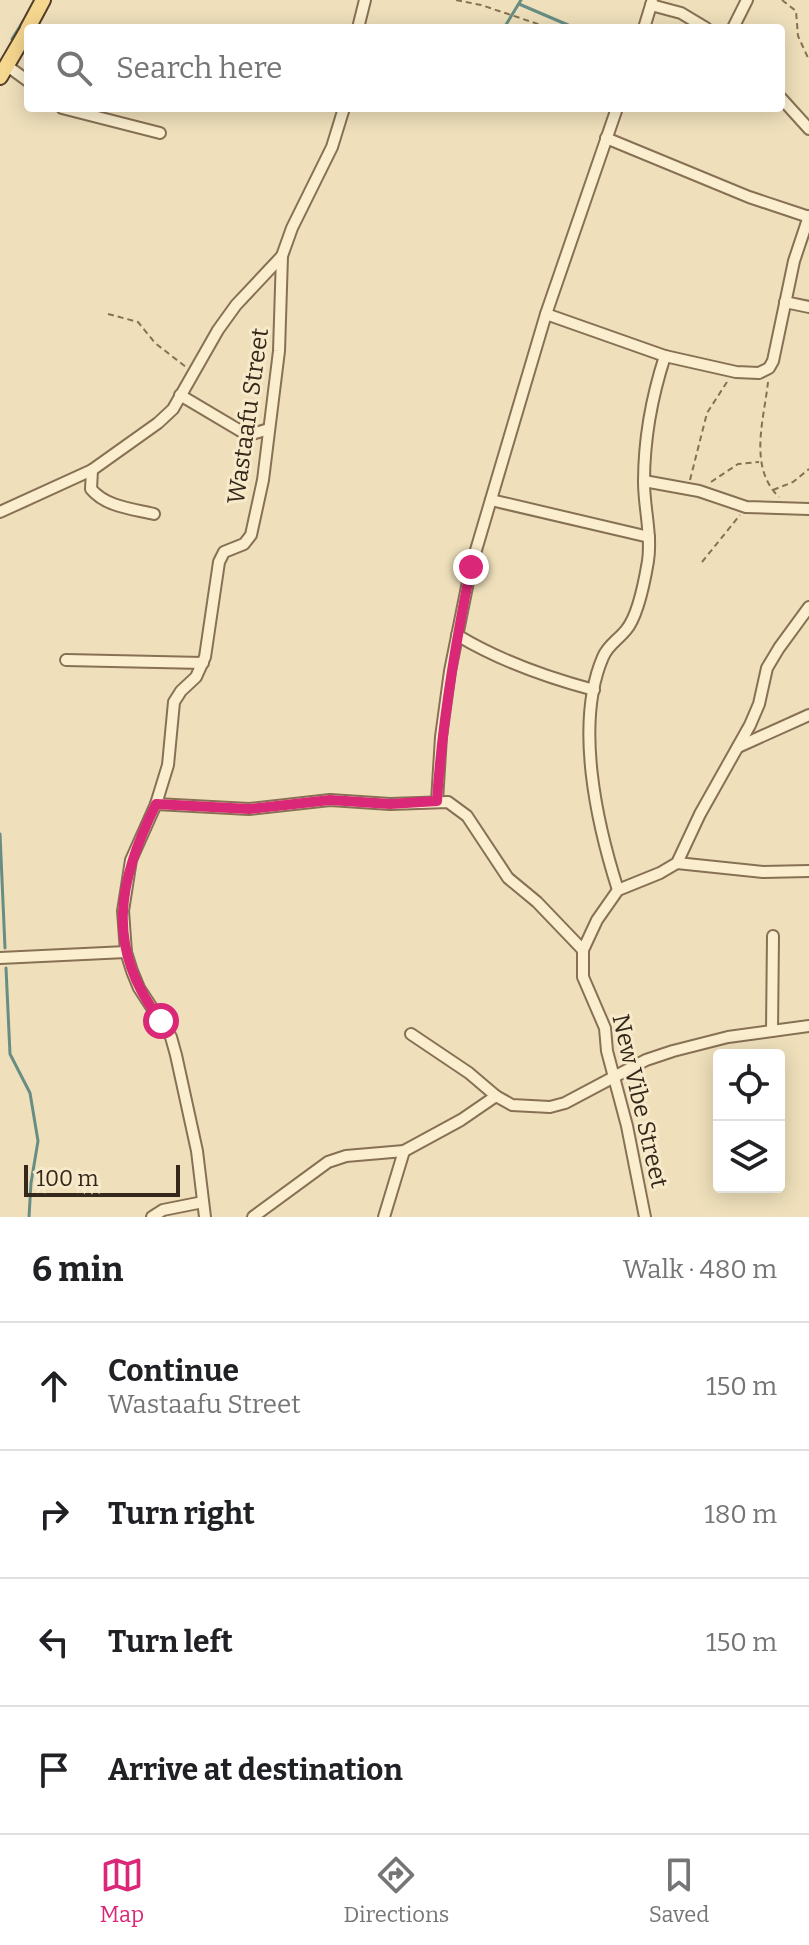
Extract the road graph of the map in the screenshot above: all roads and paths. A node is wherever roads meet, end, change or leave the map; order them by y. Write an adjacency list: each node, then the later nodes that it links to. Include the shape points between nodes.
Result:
1 (43, 0): 7 (main road)
2 (365, 0): 8 (street)
3 (456, 0): 9 (path)
4 (747, 0): 12 (street)
5 (782, 0): 14 (path, via 796,11 798,36)
6 (652, 2): 10 (street); 11 (street)
7 (30, 24)
8 (359, 24)
9 (538, 24)
10 (645, 24)
11 (699, 24)
12 (735, 24)
13 (24, 35): 15 (main road)
14 (809, 60)
15 (3, 71): 16 (street)
16 (24, 79)
17 (785, 102): 21 (street)
18 (78, 112): 22 (street)
19 (343, 112): 25 (street, Wastaafu Street)
20 (616, 112): 23 (street)
21 (809, 129)
22 (160, 133)
23 (606, 138): 24 (street); 29 (street)
24 (809, 216): 26 (street)
25 (282, 256): 32 (street, via 236,305); 35 (street, Wastaafu Street, via 279,351)
26 (785, 302): 27 (street); 31 (street)
27 (809, 307)
28 (108, 314): 32 (path, via 138,322 155,343)
29 (546, 314): 30 (street); 42 (street)
30 (665, 356): 33 (street); 39 (street, via 650,411)
31 (769, 368): 33 (street); 36 (path)
32 (195, 370): 34 (street)
33 (736, 372): 40 (path, via 707,413 694,458)
34 (180, 395): 35 (street, via 244,433); 38 (street, via 158,423)
35 (269, 429): 53 (street, Wastaafu Street, via 251,535 224,552 219,562)
36 (760, 462): 40 (path, via 738,464); 41 (path)
37 (809, 469): 41 (path)
38 (92, 470): 46 (street); 47 (street, via 91,489 99,497)
39 (644, 481): 40 (street); 48 (street)
40 (693, 490): 43 (street)
41 (772, 491): 45 (path)
42 (491, 500): 48 (street); 51 (street)
43 (746, 507): 45 (street); 49 (path)
44 (809, 509): 45 (street)
45 (792, 510)
46 (0, 512)
47 (154, 514)
48 (649, 537): 54 (street, via 642,589 629,626 604,655)
49 (702, 562)
50 (809, 607): 56 (street, via 767,668 759,704)
51 (457, 635): 54 (street, via 522,668); 57 (street)
52 (66, 660): 53 (street)
53 (203, 663): 58 (street, Wastaafu Street, via 174,702 168,765)
54 (594, 690): 61 (street, via 591,782)
55 (809, 715): 56 (street)
56 (738, 747): 59 (street)
57 (437, 801): 58 (street, via 330,800 249,809); 63 (street, via 448,802 467,816 508,878)
58 (156, 804): 64 (street, Wastaafu Street, via 126,883)
59 (677, 863): 60 (street); 61 (street)
60 (809, 871)
61 (618, 890): 63 (street)
62 (773, 936): 67 (street)
63 (583, 950): 69 (street, New Vibe Street, via 583,977 605,1028)
64 (126, 952): 65 (street); 72 (street, Wastaafu Street, via 139,988 171,1037 187,1096)
65 (0, 958)
66 (809, 1026): 67 (street)
67 (772, 1031): 69 (street, via 685,1048)
68 (411, 1034): 70 (street)
69 (614, 1075): 70 (street, via 550,1107 512,1105); 77 (street, New Vibe Street)
70 (496, 1096): 71 (street)
71 (404, 1151): 75 (street, via 328,1162); 76 (street)
72 (203, 1202): 73 (street); 74 (street, Wastaafu Street)
73 (152, 1217)
74 (205, 1217)
75 (253, 1217)
76 (384, 1217)
77 (645, 1217)

